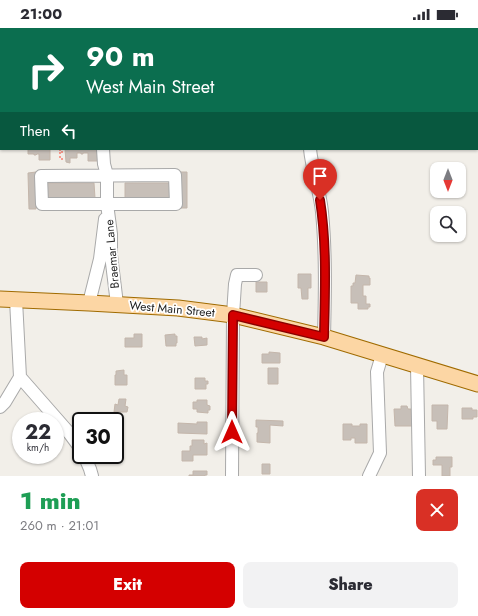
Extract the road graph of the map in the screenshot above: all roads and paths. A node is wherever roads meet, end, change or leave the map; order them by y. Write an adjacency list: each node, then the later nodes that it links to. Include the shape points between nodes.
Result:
1 (103, 150): 7 (street, Braemar Lane)
2 (111, 150): 7 (street, Braemar Lane)
3 (310, 150): 15 (street, via 322,211 325,257)
4 (60, 152): 5 (path); 6 (path, via 60,159)
5 (65, 152)
6 (66, 159)
7 (108, 176): 8 (street, Braemar Lane); 8 (street, via 41,176 42,204); 8 (street, via 175,175 176,204)
8 (108, 204): 12 (street, Braemar Lane, via 100,259); 13 (street, Braemar Lane)
9 (256, 275): 14 (street, via 237,275)
10 (0, 299): 11 (main road, West Main Street)
11 (16, 300): 12 (main road, West Main Street); 18 (street)
12 (89, 302): 13 (main road, West Main Street)
13 (116, 304): 14 (main road, West Main Street)
14 (233, 315): 15 (main road, West Main Street); 24 (street)
15 (324, 337): 16 (main road, West Main Street)
16 (382, 355): 17 (main road, West Main Street); 25 (street, via 377,372 380,453)
17 (417, 366): 19 (main road, West Main Street); 26 (street)
18 (20, 377): 20 (street); 21 (street)
19 (478, 384)
20 (0, 407)
21 (72, 437)
22 (88, 464): 23 (street)
23 (92, 476)
24 (232, 476)
25 (369, 476)
26 (419, 476)

